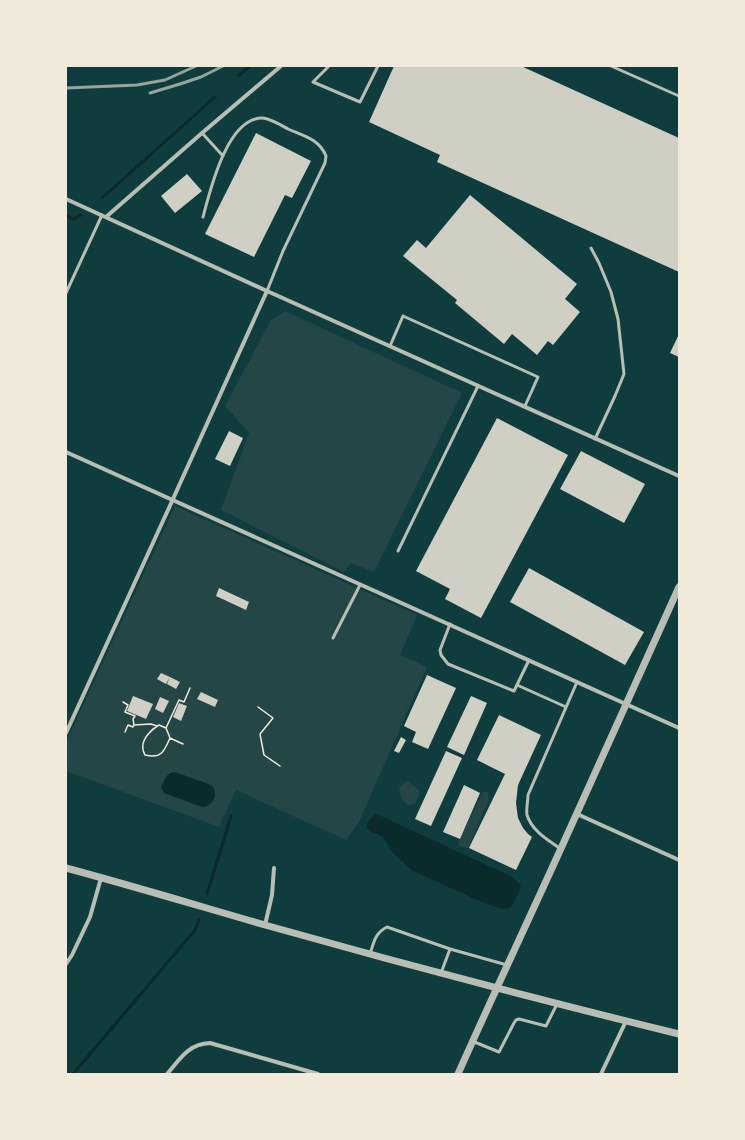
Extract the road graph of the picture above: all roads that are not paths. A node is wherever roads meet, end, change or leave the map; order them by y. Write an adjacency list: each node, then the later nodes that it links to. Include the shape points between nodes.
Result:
1 (281, 66): 6 (street)
2 (329, 66): 3 (lane, via 313,82 360,102)
3 (378, 66)
4 (611, 66): 5 (lane)
5 (679, 96)
6 (202, 133): 7 (lane); 9 (street)
7 (223, 156): 10 (lane); 12 (lane, via 235,135 246,124 265,118 320,144 326,156)
8 (66, 199): 9 (street)
9 (104, 216): 12 (street); 13 (lane)
10 (202, 217)
11 (591, 248): 17 (lane, via 611,292 618,319 624,374)
12 (267, 291): 14 (street); 20 (street)
13 (66, 293)
14 (390, 346): 15 (street); 16 (lane, via 403,316 538,377)
15 (478, 386): 16 (street); 21 (lane)
16 (525, 406): 17 (street)
17 (595, 439): 19 (street)
18 (66, 452): 20 (street)
19 (679, 476)
20 (173, 501): 22 (street); 32 (street)
21 (398, 551)
22 (360, 584): 24 (street); 25 (lane)
23 (679, 587): 29 (street)
24 (450, 624): 26 (street); 28 (lane, via 440,650 448,664 514,691)
25 (333, 638)
26 (529, 660): 27 (street); 28 (lane)
27 (577, 682): 29 (street); 30 (lane)
28 (517, 685): 30 (lane)
29 (626, 704): 31 (street); 33 (street)
30 (566, 707): 34 (lane, via 528,795 527,814 531,824 543,837)
31 (679, 728)
32 (66, 733)
33 (577, 814): 34 (street); 35 (street)
34 (561, 849): 43 (street)
35 (679, 860)
36 (66, 868): 38 (street)
37 (274, 868): 39 (street, via 272,895)
38 (101, 878): 39 (street); 42 (street, via 90,917)
39 (265, 925): 41 (street)
40 (450, 949): 41 (lane, via 387,927 377,934); 43 (lane); 44 (lane)
41 (370, 954): 44 (street)
42 (66, 964)
43 (508, 965): 45 (street)
44 (441, 973): 45 (street)
45 (496, 988): 46 (street); 49 (street)
46 (557, 1004): 47 (street); 49 (lane, via 546,1026 516,1020 499,1052)
47 (626, 1021): 48 (street); 53 (street)
48 (679, 1034)
49 (472, 1041): 52 (street)
50 (167, 1074): 51 (street, via 189,1049 210,1043)
51 (318, 1074)
52 (458, 1074)
53 (601, 1074)

